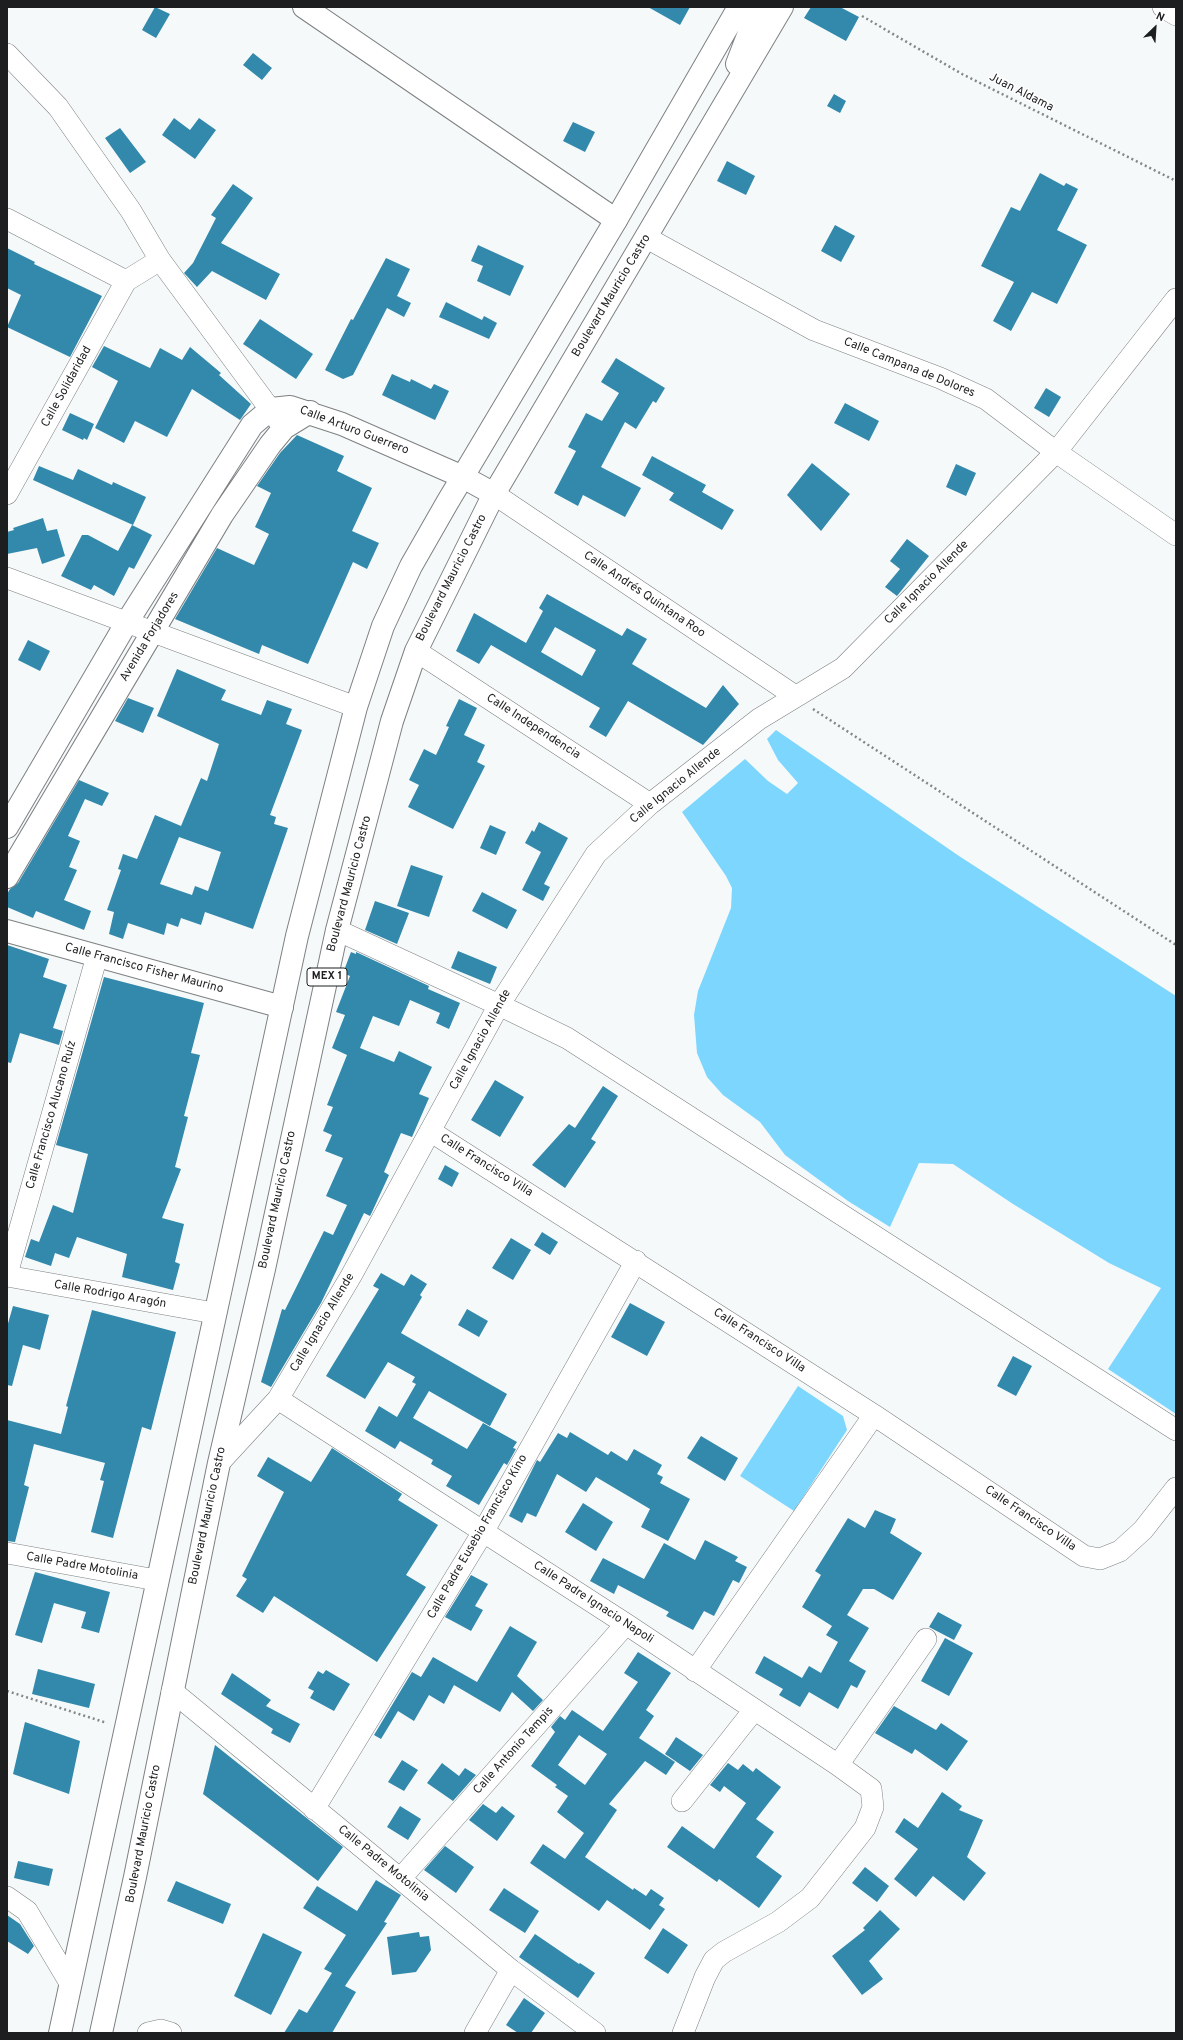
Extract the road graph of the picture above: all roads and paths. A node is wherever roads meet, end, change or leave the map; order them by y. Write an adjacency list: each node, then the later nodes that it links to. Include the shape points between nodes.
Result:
1 (304, 7): 12 (main road)
2 (759, 7): 9 (main road, via 737,65)
3 (782, 7): 9 (main road, Boulevard Mauricio Castro / MEX 1)
4 (1163, 7): 6 (street)
5 (738, 8): 12 (main road, MEX 1)
6 (1176, 15)
7 (862, 16): 10 (path, Juan Aldama, via 962,74)
8 (7, 54): 14 (street, via 58,107 131,211)
9 (732, 93): 13 (main road, Boulevard Mauricio Castro / MEX 1)
10 (1176, 181)
11 (7, 219): 15 (street)
12 (616, 220): 21 (main road, MEX 1)
13 (647, 238): 20 (street, Calle Campana de Dolores, via 814,330 940,378 986,399); 23 (main road, Boulevard Mauricio Castro / MEX 1)
14 (160, 260): 15 (street); 17 (street)
15 (126, 281): 22 (street, Calle Solidaridad)
16 (1176, 299): 20 (street, Calle Ignacio Allende)
17 (271, 409): 18 (main road, Calle Arturo Guerrero, via 290,407); 19 (street); 26 (main road, via 252,425)
18 (310, 412): 19 (main road, Avenida Forjadores); 21 (main road, Calle Arturo Guerrero)
19 (284, 428): 27 (main road, Avenida Forjadores, via 222,515)
20 (1056, 452): 24 (street, Calle Campana de Dolores); 29 (street, Calle Ignacio Allende, via 843,668)
21 (463, 477): 23 (main road, Calle Arturo Guerrero); 30 (main road, MEX 1, via 412,566 383,626)
22 (7, 494)
23 (494, 494): 28 (main road, Boulevard Mauricio Castro / MEX 1); 29 (street, Calle Andrés Quintana Roo)
24 (1176, 535)
25 (7, 578): 26 (street)
26 (127, 622): 27 (street); 32 (main road)
27 (152, 633): 30 (street); 33 (main road, Avenida Forjadores)
28 (416, 651): 31 (street, Calle Independencia); 34 (main road, Boulevard Mauricio Castro / MEX 1, via 392,721)
29 (795, 696): 31 (street, Calle Ignacio Allende, via 759,719); 36 (path)
30 (356, 707): 39 (main road, MEX 1, via 297,936)
31 (650, 804): 38 (street, Calle Ignacio Allende, via 596,854)
32 (7, 827)
33 (7, 877)
34 (337, 930): 38 (street); 47 (main road, Boulevard Mauricio Castro / MEX 1, via 264,1269)
35 (7, 931): 37 (main road, Calle Francisco Fisher Maurino)
36 (1176, 946)
37 (97, 956): 39 (main road, Calle Francisco Fisher Maurino); 42 (street, Calle Francisco Alucano Ruíz)
38 (499, 1005): 40 (street, Calle Ignacio Allende); 46 (street, via 567,1038)
39 (282, 1007): 43 (main road, MEX 1)
40 (430, 1131): 41 (street, Calle Francisco Villa); 44 (street, Calle Ignacio Allende, via 351,1276)
41 (636, 1261): 45 (street, Calle Francisco Villa); 49 (street, Calle Padre Eusebio Francisco Kino)
42 (7, 1275): 43 (street, Calle Rodrigo Aragón)
43 (214, 1313): 51 (main road, MEX 1)
44 (278, 1398): 47 (street, Calle Ignacio Allende); 49 (street, Calle Padre Ignacio Napoli)
45 (874, 1415): 48 (street, Calle Francisco Villa, via 1084,1556 1100,1560 1120,1551 1143,1530); 54 (street)
46 (1176, 1430)
47 (219, 1463): 56 (main road, Boulevard Mauricio Castro / MEX 1)
48 (1176, 1488)
49 (484, 1532): 52 (street, Calle Padre Ignacio Napoli); 61 (street, Calle Padre Eusebio Francisco Kino)
50 (7, 1553): 51 (street, Calle Padre Motolinia)
51 (156, 1580): 58 (main road, MEX 1)
52 (626, 1624): 54 (street, Calle Padre Ignacio Napoli); 62 (street, Calle Antonio Tempis)
53 (926, 1639): 59 (street)
54 (695, 1671): 57 (street, Calle Padre Ignacio Napoli)
55 (7, 1691): 58 (path)
56 (172, 1691): 61 (street, Calle Padre Motolinia); 67 (main road, Boulevard Mauricio Castro / MEX 1)
57 (754, 1710): 59 (street, Calle Padre Ignacio Napoli); 60 (street)
58 (127, 1729): 65 (main road, MEX 1)
59 (838, 1765): 72 (street, Calle Padre Ignacio Napoli, via 871,1789 873,1807 865,1828 810,1898 778,1922 714,1960)
60 (682, 1801)
61 (314, 1809): 62 (street, Calle Padre Motolinia)
62 (401, 1878): 64 (street, Calle Padre Motolinia)
63 (7, 1897): 65 (street, via 27,1911)
64 (511, 1970): 70 (street); 71 (street, Calle Padre Motolinia)
65 (70, 1983): 66 (main road, MEX 1)
66 (60, 2033)
67 (102, 2033)
68 (148, 2033): 69 (street, via 161,2030)
69 (171, 2033)
70 (474, 2033)
71 (595, 2033)
72 (683, 2033)

